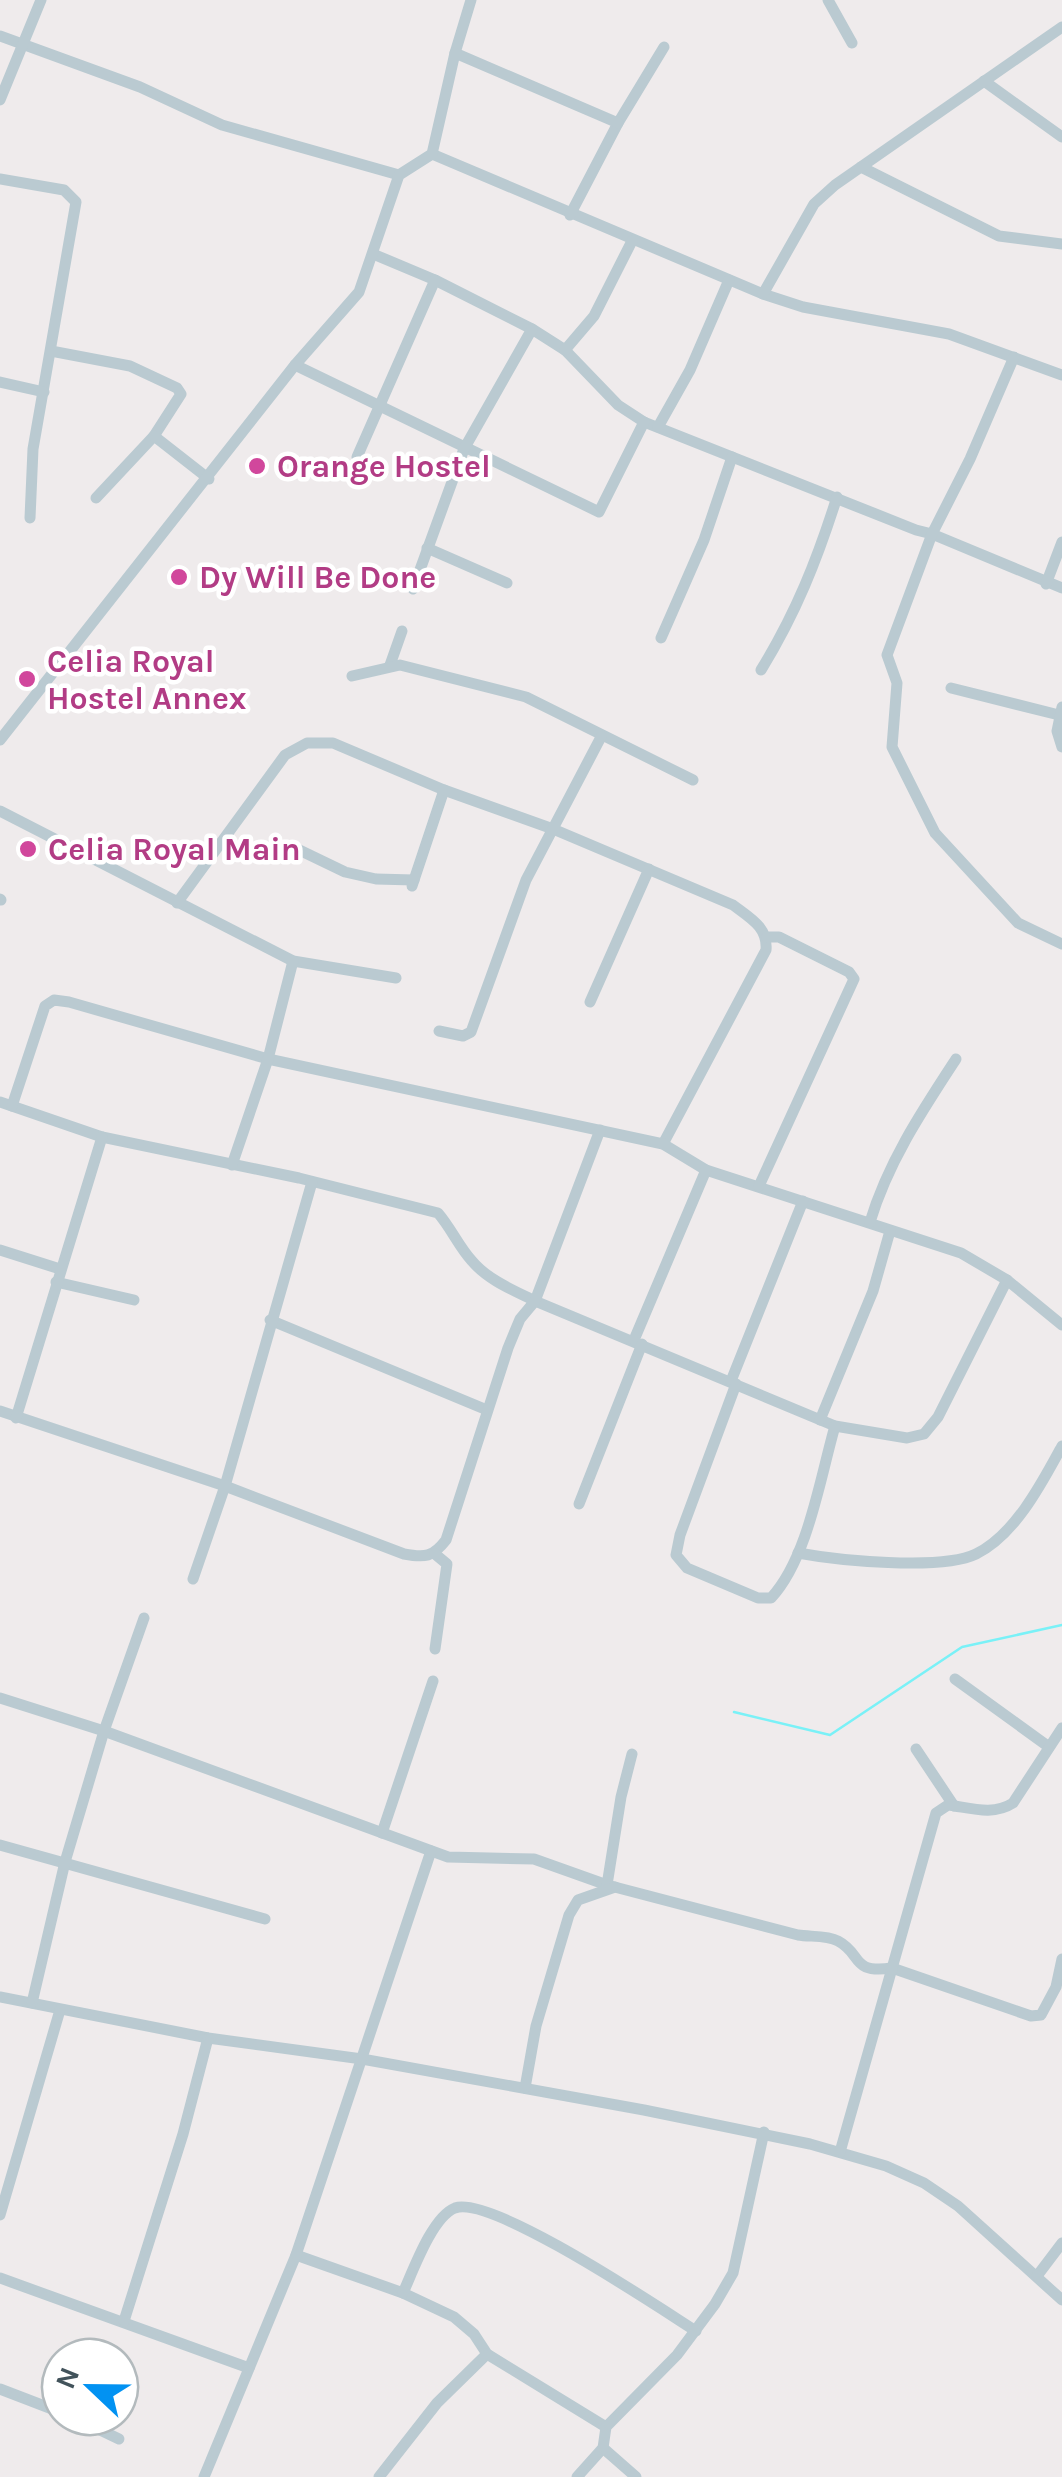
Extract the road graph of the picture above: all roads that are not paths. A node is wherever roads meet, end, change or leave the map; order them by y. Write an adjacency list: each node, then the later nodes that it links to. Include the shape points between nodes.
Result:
1 (41, 0): 6 (street)
2 (471, 0): 9 (street)
3 (828, 0): 7 (street)
4 (1062, 28): 10 (street)
5 (0, 36): 6 (street)
6 (25, 43): 11 (street); 16 (street, via 222,125)
7 (852, 44)
8 (664, 47): 12 (street)
9 (455, 53): 12 (street); 14 (street)
10 (984, 81): 13 (street); 15 (street)
11 (0, 100)
12 (618, 123): 18 (street)
13 (1062, 138)
14 (432, 154): 16 (street); 18 (street)
15 (861, 166): 20 (street, via 1000,236); 24 (street, via 814,204)
16 (399, 175): 21 (street)
17 (0, 178): 27 (street, via 64,190 76,202)
18 (570, 214): 19 (street)
19 (632, 240): 23 (street); 26 (street, via 594,316)
20 (1062, 244)
21 (373, 254): 22 (street); 29 (street, via 358,292)
22 (435, 280): 25 (street); 33 (street)
23 (729, 280): 24 (street); 35 (street)
24 (763, 294): 28 (street, via 949,334)
25 (532, 330): 26 (street); 37 (street)
26 (565, 350): 34 (street, via 618,406)
27 (52, 351): 32 (street); 36 (street, via 130,366 177,388 180,399)
28 (1014, 358): 30 (street); 44 (street)
29 (295, 366): 33 (street); 40 (street)
30 (1062, 375)
31 (0, 382): 32 (street)
32 (44, 392): 43 (street)
33 (379, 404): 37 (street); 38 (street)
34 (644, 422): 35 (street); 37 (street, via 599,512)
35 (658, 427): 39 (street)
36 (154, 436): 40 (street); 42 (street)
37 (464, 449): 46 (street)
38 (357, 457)
39 (732, 457): 41 (street); 52 (street)
40 (209, 479): 59 (street)
41 (837, 497): 44 (street); 54 (street, via 813,572)
42 (96, 498)
43 (30, 518)
44 (932, 534): 48 (street); 69 (street, via 888,655 897,682 892,748 935,833 1018,923)
45 (1062, 542): 48 (street)
46 (427, 548): 47 (street); 50 (street)
47 (507, 583)
48 (1046, 584): 49 (street)
49 (1062, 588)
50 (413, 590)
51 (402, 630): 53 (street)
52 (661, 638)
53 (390, 666): 55 (street); 58 (street, via 526,697)
54 (761, 670)
55 (352, 676)
56 (951, 688): 57 (street)
57 (1061, 711): 60 (street)
58 (601, 737): 61 (street); 64 (street)
59 (0, 740)
60 (1062, 747)
61 (693, 780)
62 (444, 790): 64 (street); 65 (street, via 413,883 346,872); 67 (street, via 333,743 307,743 285,755)
63 (0, 812): 67 (street)
64 (553, 829): 66 (street); 73 (street, via 526,880 470,1032)
65 (291, 846)
66 (649, 869): 68 (street, via 733,905); 72 (street)
67 (177, 903): 70 (street)
68 (767, 937): 79 (street); 83 (street, via 788,941 854,979)
69 (1062, 944)
70 (293, 962): 71 (street); 74 (street)
71 (396, 978)
72 (590, 1002)
73 (439, 1031)
74 (268, 1059): 76 (street, via 54,1000 45,1006); 77 (street); 80 (street)
75 (956, 1059): 85 (street, via 910,1130)
76 (6, 1104): 78 (street)
77 (600, 1130): 79 (street); 92 (street)
78 (102, 1137): 80 (street); 88 (street)
79 (663, 1144): 81 (street)
80 (232, 1165): 82 (street)
81 (706, 1170): 83 (street); 95 (street)
82 (312, 1182): 92 (street, via 438,1213 470,1260); 93 (street)
83 (760, 1186): 84 (street)
84 (803, 1200): 85 (street); 96 (street)
85 (870, 1222): 86 (street)
86 (890, 1232): 89 (street, via 961,1253); 100 (street)
87 (0, 1250): 88 (street)
88 (60, 1269): 90 (street)
89 (1007, 1280): 94 (street); 101 (street, via 924,1434 907,1438)
90 (56, 1282): 91 (street); 99 (street)
91 (134, 1300)
92 (535, 1301): 95 (street); 97 (street, via 520,1320)
93 (270, 1320): 97 (street); 103 (street)
94 (1062, 1325)
95 (638, 1342): 96 (street); 104 (street)
96 (734, 1383): 100 (street); 106 (street, via 676,1556 687,1568 770,1598)
97 (487, 1410): 105 (street, via 446,1540)
98 (0, 1412): 99 (street)
99 (16, 1418): 103 (street)
100 (820, 1420): 101 (street)
101 (835, 1426): 106 (street)
102 (1062, 1446): 106 (street, via 1019,1516 974,1555 932,1562)
103 (225, 1486): 105 (street, via 404,1554); 107 (street)
104 (579, 1504)
105 (435, 1554): 109 (street, via 447,1564)
106 (798, 1554)
107 (193, 1579)
108 (144, 1618): 114 (street)
109 (435, 1649)
110 (956, 1679): 115 (street)
111 (432, 1681): 119 (street)
112 (0, 1698): 114 (street)
113 (1062, 1728): 115 (street)
114 (104, 1731): 119 (street); 122 (street)
115 (1049, 1748): 118 (street, via 1002,1810)
116 (916, 1749): 118 (street)
117 (632, 1754): 123 (street)
118 (954, 1806): 126 (street, via 936,1813)
119 (382, 1833): 121 (street)
120 (0, 1845): 122 (street)
121 (431, 1851): 123 (street, via 534,1859); 131 (street)
122 (65, 1862): 124 (street); 128 (street)
123 (611, 1886): 126 (street, via 830,1938 844,1944 858,1964); 132 (street, via 578,1900 568,1915)
124 (265, 1919)
125 (1062, 1958): 126 (street, via 1042,2015 1031,2016)
126 (892, 1968): 134 (street)
127 (0, 1997): 128 (street)
128 (32, 2003): 129 (street)
129 (60, 2010): 130 (street); 135 (street)
130 (208, 2038): 131 (street); 143 (street)
131 (362, 2059): 132 (street); 138 (street)
132 (525, 2088): 133 (street)
133 (764, 2132): 134 (street); 144 (street, via 733,2273)
134 (840, 2152): 139 (street, via 924,2183)
135 (3, 2195): 136 (street)
136 (0, 2215)
137 (1062, 2244): 139 (street)
138 (296, 2255): 141 (street); 146 (street)
139 (1037, 2276): 142 (street)
140 (0, 2278): 143 (street)
141 (402, 2293): 144 (street, via 435,2226 453,2208 468,2207 584,2260); 145 (street, via 454,2317)
142 (1062, 2300)
143 (124, 2321): 146 (street)
144 (696, 2331): 149 (street)
145 (487, 2354): 149 (street); 154 (street)
146 (249, 2368): 153 (street)
147 (0, 2389): 148 (street)
148 (40, 2404)
149 (606, 2427): 152 (street)
150 (115, 2437): 151 (street)
151 (119, 2439)
152 (603, 2448): 155 (street); 156 (street)
153 (204, 2477)
154 (378, 2477)
155 (577, 2477)
156 (636, 2477)

